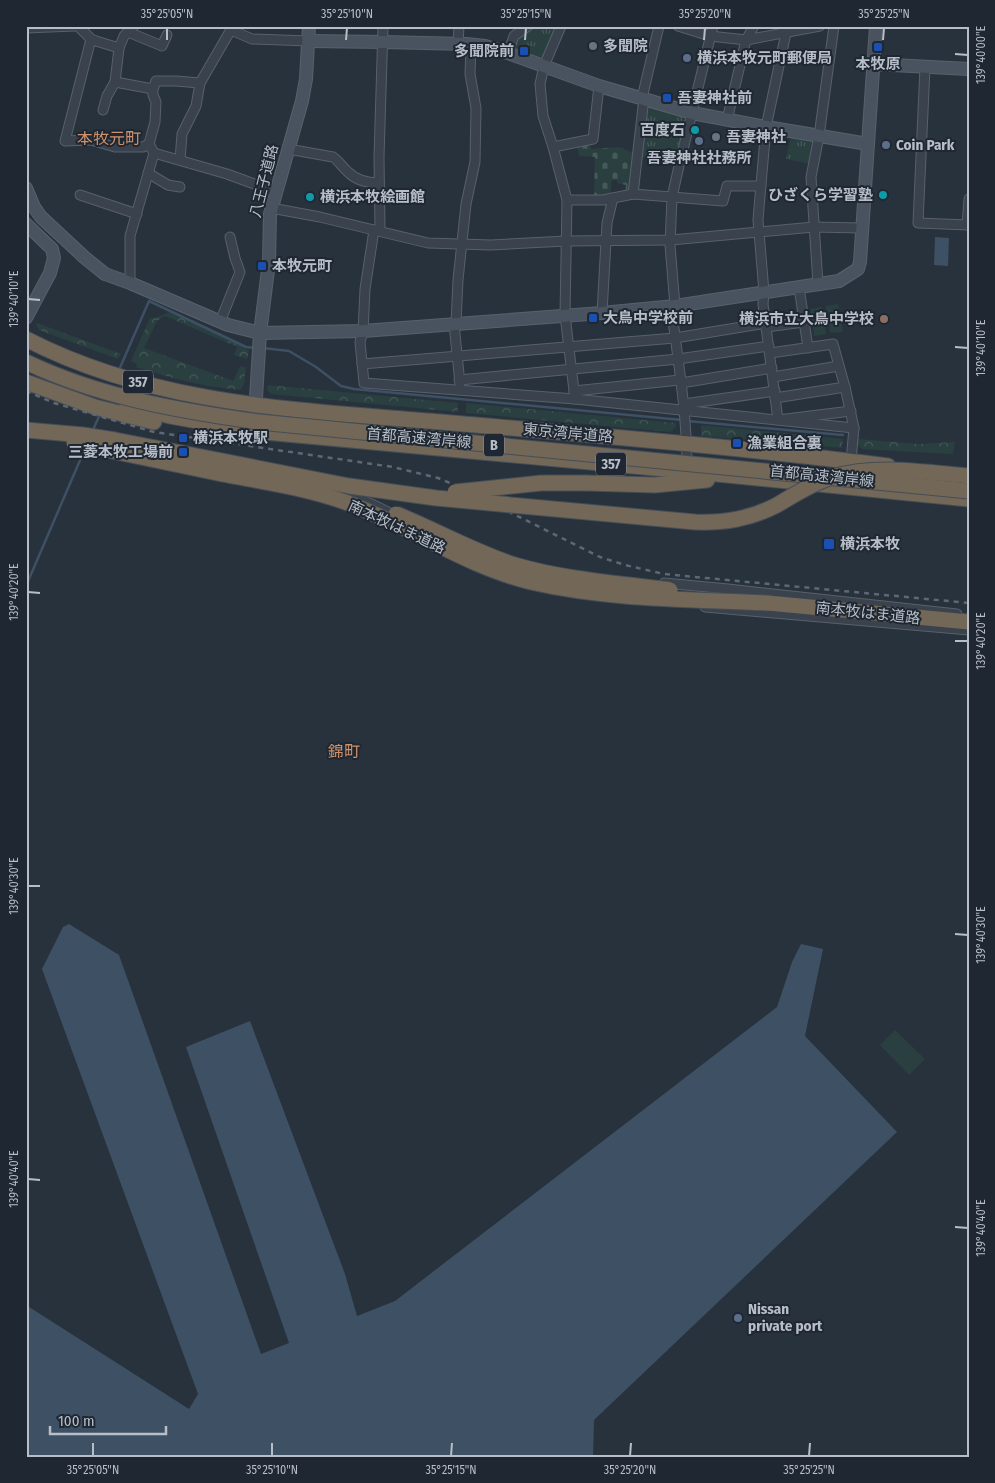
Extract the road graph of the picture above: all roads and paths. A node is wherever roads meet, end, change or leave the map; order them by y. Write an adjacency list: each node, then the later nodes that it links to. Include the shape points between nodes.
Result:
1 (76, 26): 14 (street); 20 (street)
2 (309, 26): 22 (street, 八王子道路)
3 (383, 26): 23 (street)
4 (459, 26): 24 (street)
5 (528, 26): 27 (street, via 514,36)
6 (561, 26): 29 (street)
7 (659, 26): 36 (street)
8 (678, 26): 19 (street)
9 (713, 26): 19 (street)
10 (754, 26): 21 (street)
11 (820, 26): 17 (street)
12 (834, 26): 41 (street)
13 (876, 26): 28 (street)
14 (26, 28)
15 (230, 28): 22 (street, via 252,39); 33 (street)
16 (131, 29): 18 (street, via 161,50); 26 (street)
17 (788, 29): 21 (street); 40 (street)
18 (167, 35)
19 (710, 36): 21 (street); 38 (street)
20 (91, 39): 26 (street); 42 (street, via 65,141 91,140 116,147)
21 (746, 40): 39 (street)
22 (309, 41): 23 (street); 45 (street, 八王子道路, via 304,91)
23 (383, 42): 24 (street); 49 (street)
24 (458, 44): 25 (street)
25 (471, 45): 27 (street); 72 (street, via 470,74 476,108 475,162)
26 (119, 48): 32 (street)
27 (508, 53): 29 (street)
28 (873, 64): 30 (street); 43 (street)
29 (544, 66): 34 (street); 44 (street, via 540,84 543,116)
30 (925, 67): 31 (street); 63 (street, via 918,223)
31 (969, 69)
32 (115, 82): 35 (street); 37 (street)
33 (200, 83): 35 (street, via 156,81); 47 (street, via 196,106 182,134)
34 (599, 86): 36 (street); 44 (street, via 593,140)
35 (153, 90): 42 (street, via 156,122)
36 (643, 98): 38 (street); 54 (street)
37 (103, 110)
38 (692, 113): 39 (street); 56 (street)
39 (727, 120): 40 (street)
40 (766, 127): 41 (street); 50 (street)
41 (819, 136): 43 (street); 64 (street, via 811,177)
42 (149, 144): 46 (street)
43 (868, 144): 65 (street)
44 (554, 147): 59 (street)
45 (288, 149): 49 (street, via 333,157 357,178); 53 (street, 八王子道路)
46 (154, 153): 47 (street); 48 (street)
47 (180, 160): 53 (street)
48 (148, 173): 51 (street, via 168,185); 61 (street)
49 (379, 183): 66 (street)
50 (760, 186): 56 (street, via 727,186 723,201); 67 (street)
51 (180, 187)
52 (26, 188): 73 (street, via 40,217 105,274)
53 (276, 192): 60 (street, 八王子道路)
54 (633, 194): 56 (street); 57 (street)
55 (80, 196): 61 (street)
56 (672, 197): 70 (street)
57 (613, 198): 59 (street); 69 (street)
58 (969, 198): 63 (street)
59 (567, 200): 71 (street)
60 (272, 208): 66 (street); 88 (street, 八王子道路)
61 (137, 214): 73 (street, via 130,236)
62 (26, 224): 80 (street, via 52,249 54,258 50,273)
63 (968, 225)
64 (814, 227): 65 (street); 67 (street); 74 (street)
65 (862, 228): 74 (street, via 858,269 838,281)
66 (377, 231): 72 (street, via 428,243); 85 (street, via 365,289)
67 (759, 233): 70 (street); 76 (street)
68 (230, 237): 81 (street, via 240,272)
69 (607, 240): 70 (street); 71 (street); 78 (street)
70 (670, 240): 77 (street)
71 (566, 241): 72 (street, via 491,245); 79 (street)
72 (462, 243): 83 (street)
73 (130, 283): 81 (street)
74 (818, 284): 75 (street)
75 (799, 287): 76 (street); 82 (street)
76 (764, 292): 77 (street); 84 (street)
77 (673, 306): 78 (street); 86 (street)
78 (602, 313): 79 (street)
79 (565, 315): 83 (street); 89 (street)
80 (26, 318)
81 (220, 322): 88 (street)
82 (804, 322): 84 (street); 90 (street)
83 (455, 324): 85 (street); 92 (street)
84 (766, 325): 86 (street); 91 (street)
85 (363, 331): 88 (street); 95 (street, via 360,342)
86 (675, 338): 89 (street); 93 (street)
87 (26, 339): 106 (highway, 東京湾岸道路 / 357, via 71,360 139,383)
88 (260, 343): 106 (street, 八王子道路)
89 (568, 347): 92 (street); 97 (street)
90 (808, 348): 91 (street); 96 (street, via 833,344)
91 (769, 350): 93 (street); 98 (street)
92 (456, 356): 95 (street); 99 (street)
93 (678, 359): 97 (street); 100 (street)
94 (26, 363): 112 (highway, 東京湾岸道路 / 357, via 63,381 138,408); 119 (highway, 首都高速湾岸線 / B, bridge, via 135,400 214,416)
95 (362, 364): 103 (street, via 364,383)
96 (840, 366): 98 (street); 102 (street)
97 (571, 369): 99 (street); 105 (street)
98 (772, 372): 100 (street); 104 (street)
99 (459, 380): 103 (street)
100 (681, 381): 105 (street); 107 (street)
101 (26, 382): 118 (highway, 首都高速湾岸線 / B, via 95,407 211,432)
102 (846, 387): 104 (street); 108 (street)
103 (460, 390): 105 (street)
104 (775, 394): 107 (street); 109 (street)
105 (574, 395): 107 (street)
106 (255, 406): 112 (street, 八王子道路); 113 (highway, 東京湾岸道路 / 357)
107 (684, 407): 109 (street); 113 (street)
108 (851, 411): 109 (street); 110 (street)
109 (778, 420): 110 (street)
110 (854, 428): 114 (street)
111 (26, 432): 116 (highway, 南本牧はま道路, bridge); 117 (highway, bridge, via 115,440 349,486 436,498 695,522 726,522 750,516 829,478 856,471 897,470); 122 (street, via 356,496); 123 (highway, 南本牧はま道路, bridge, via 341,495 398,515 495,558 541,572)
112 (253, 432): 115 (highway, 東京湾岸道路 / 357)
113 (687, 444): 114 (highway, 東京湾岸道路 / 357); 115 (street)
114 (850, 461): 117 (highway, 東京湾岸道路 / 357)
115 (687, 471): 120 (highway, 東京湾岸道路 / 357)
116 (213, 472): 118 (highway, bridge, via 423,493 548,483 655,484); 123 (highway, 南本牧はま道路, bridge, via 346,502 478,564 548,586 611,595)
117 (969, 476)
118 (714, 480): 121 (highway, 首都高速湾岸線 / B, bridge)
119 (969, 491)
120 (969, 499)
121 (969, 505)
122 (493, 568): 124 (street); 126 (street, via 510,580 585,596)
123 (768, 603): 125 (highway, 南本牧はま道路)
124 (969, 615)
125 (969, 622)
126 (969, 630)

